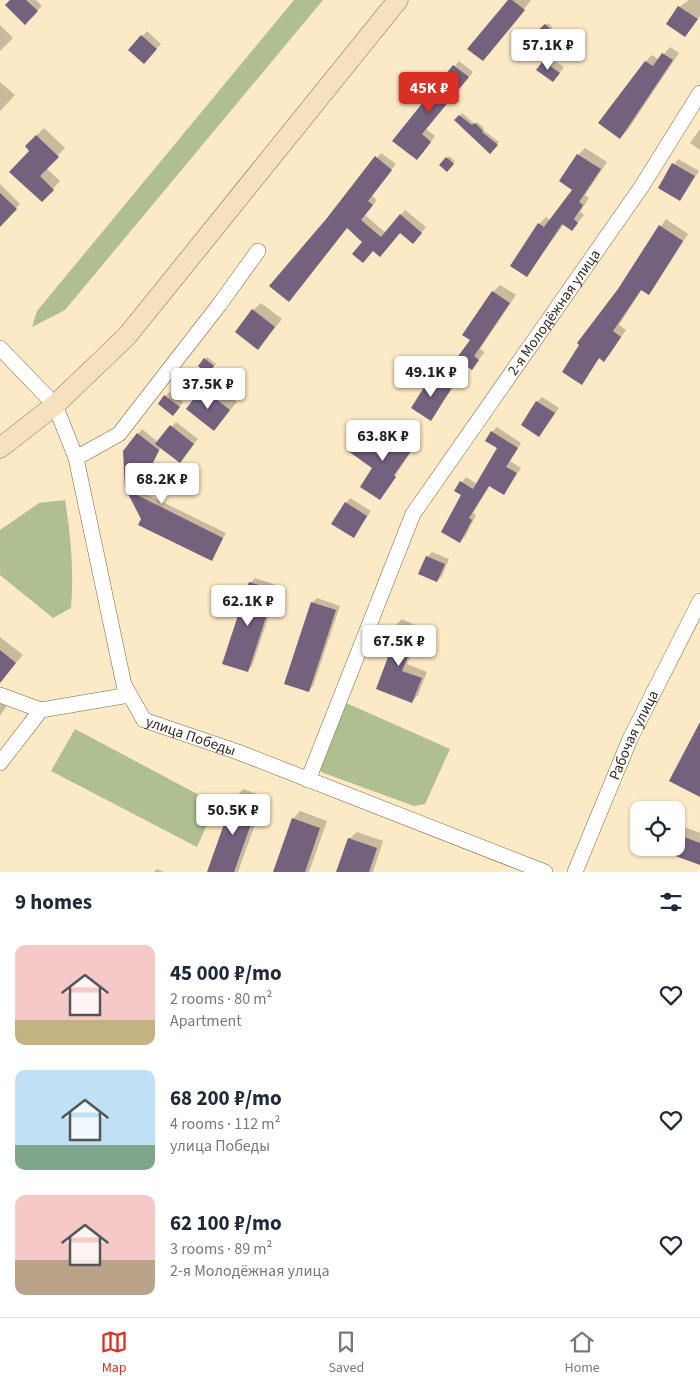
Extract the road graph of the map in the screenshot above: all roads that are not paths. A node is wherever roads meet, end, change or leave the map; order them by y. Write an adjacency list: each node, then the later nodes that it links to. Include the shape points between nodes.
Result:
1 (398, 0): 5 (main road, via 127,336)
2 (700, 93): 13 (street, 2-я Молодёжная улица, via 642,186 413,514)
3 (258, 251): 7 (street, via 119,434)
4 (0, 348): 5 (street)
5 (55, 405): 6 (main road); 7 (street, улица Победы)
6 (0, 448)
7 (76, 458): 10 (street, улица Победы, via 124,685)
8 (700, 601): 15 (street, Рабочая улица, via 630,739)
9 (0, 695): 11 (street)
10 (129, 695): 11 (street); 13 (street, улица Победы, via 144,720)
11 (41, 710): 12 (street)
12 (0, 763)
13 (308, 780): 14 (street, улица Победы)
14 (545, 872)
15 (575, 872)

